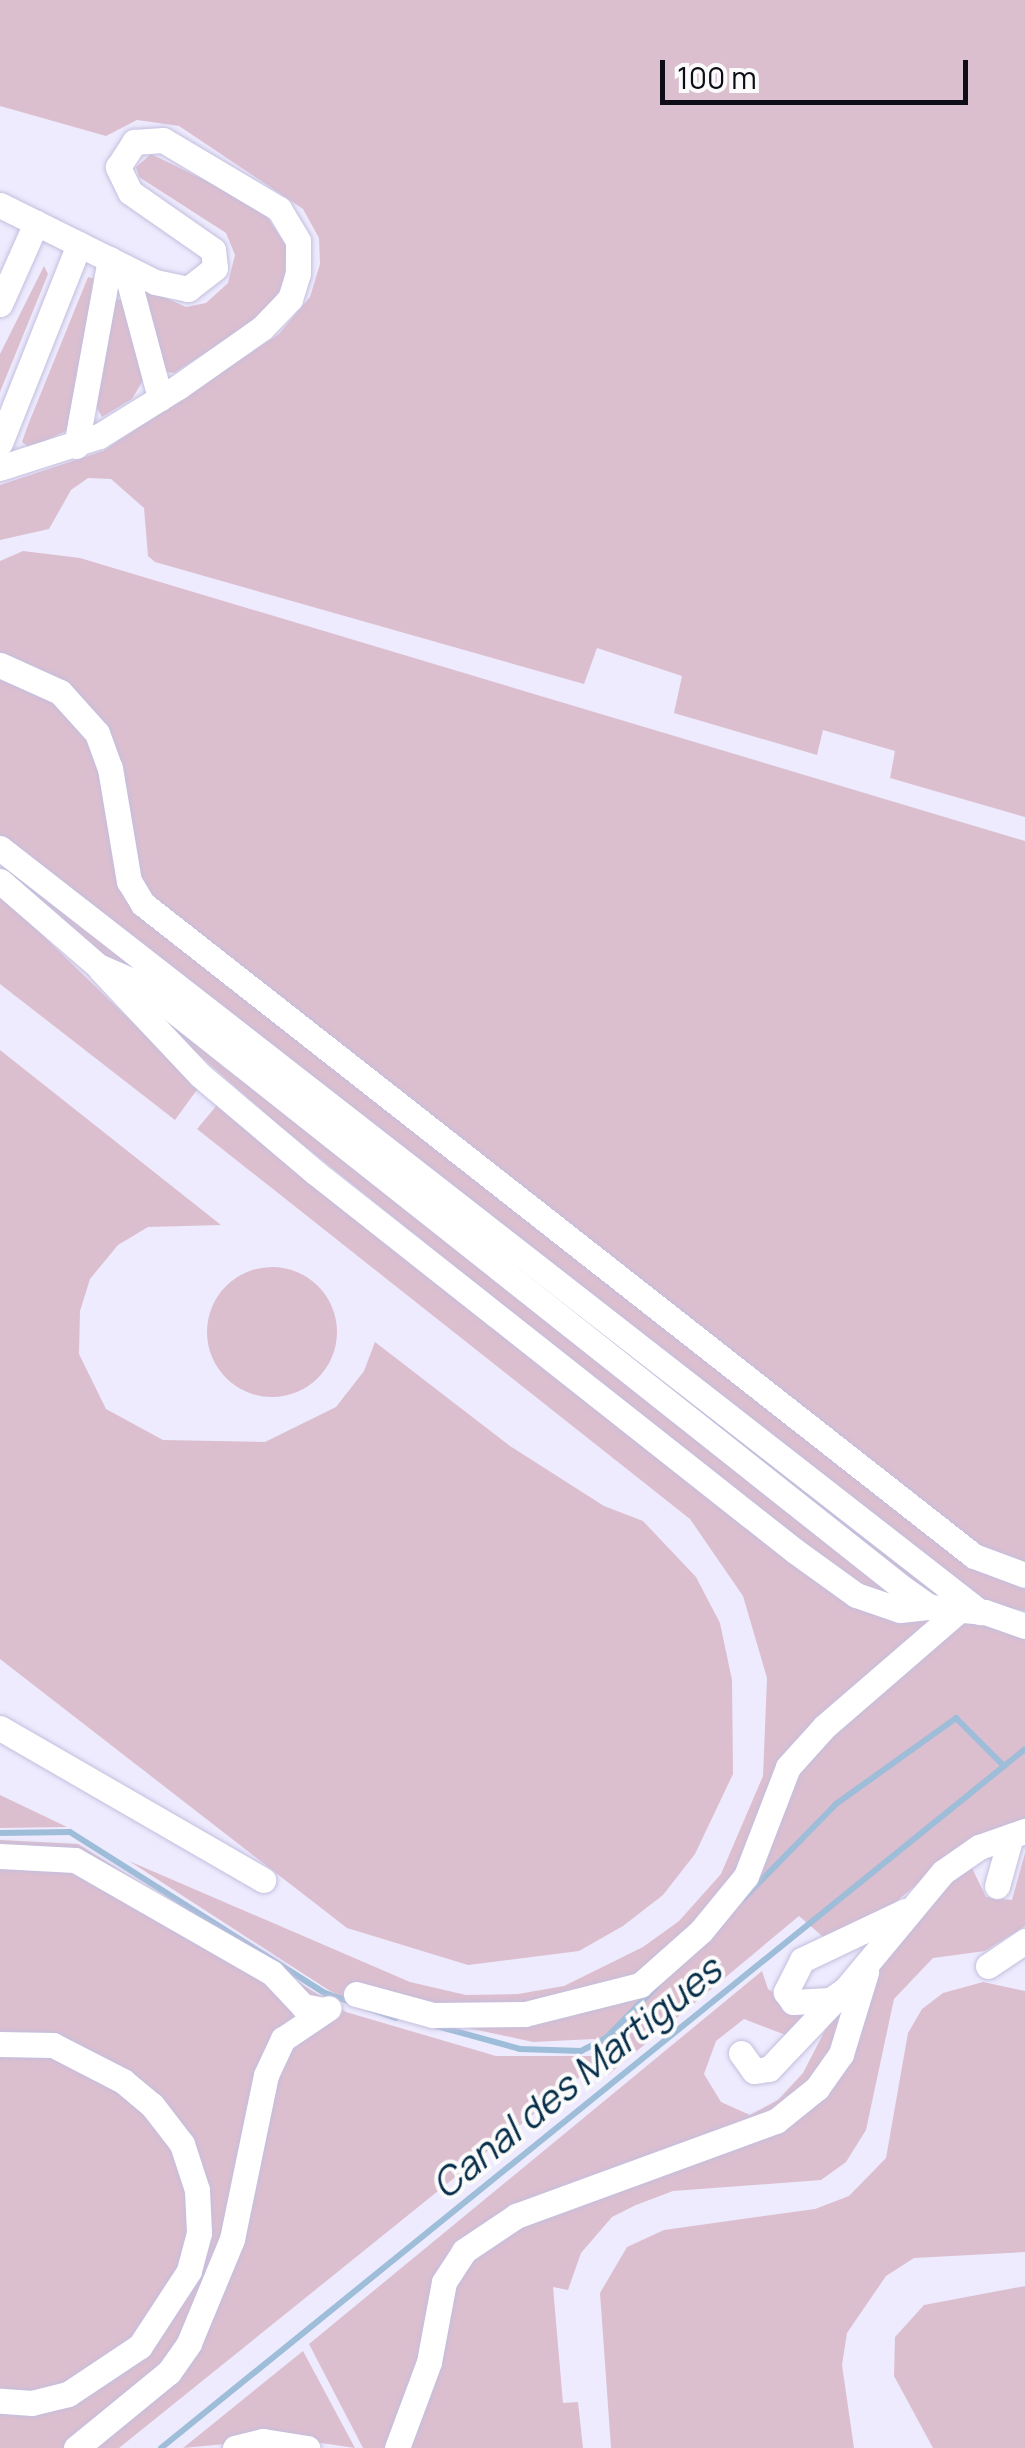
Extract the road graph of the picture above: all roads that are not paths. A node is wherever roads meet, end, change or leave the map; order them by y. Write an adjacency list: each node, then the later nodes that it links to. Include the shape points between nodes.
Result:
1 (0, 205): 2 (lane)
2 (36, 223): 3 (lane); 5 (lane)
3 (79, 244): 4 (lane); 7 (lane)
4 (118, 263): 6 (lane); 6 (lane, via 188,289 215,268 206,239 122,183 118,167 124,152 148,137 279,209 298,241 290,299 262,328); 8 (lane)
5 (0, 304)
6 (160, 398): 8 (lane)
7 (0, 444)
8 (76, 446): 9 (lane)
9 (0, 468)
10 (0, 666): 14 (lane, via 60,692 97,734 110,768 129,882 143,904 974,1556)
11 (0, 848): 16 (lane)
12 (0, 881): 13 (lane)
13 (98, 966): 15 (lane, via 140,984); 15 (lane, via 200,1074 316,1173 794,1550 856,1595 900,1610)
14 (1025, 1575)
15 (930, 1607): 16 (lane)
16 (968, 1612): 17 (lane); 28 (lane, via 825,1726 788,1767 746,1876 702,1931 640,1985 525,2014 433,2015)
17 (1025, 1626)
18 (0, 1728): 21 (lane)
19 (1018, 1833): 22 (lane); 23 (lane, via 979,1847)
20 (0, 1856): 32 (lane, via 75,1860 272,1973 304,2006 326,2009 283,2039 266,2075 232,2239 189,2343 169,2372)
21 (262, 1880)
22 (997, 1886)
23 (905, 1911): 26 (lane); 27 (lane, via 802,1960 786,1992 803,2005)
24 (1025, 1941): 25 (lane)
25 (988, 1966)
26 (866, 1972): 27 (lane); 35 (lane, via 842,2054 817,2088 776,2121 516,2216 464,2251 444,2282 429,2362)
27 (841, 1993): 30 (lane, via 768,2069 754,2070)
28 (356, 1994)
29 (0, 2044): 31 (lane, via 54,2045 123,2081 152,2106 182,2144 197,2190 199,2233 189,2272 140,2346 68,2394 32,2403)
30 (740, 2054)
31 (0, 2401)
32 (76, 2448)
33 (235, 2448): 34 (lane, via 263,2441)
34 (306, 2448)
35 (397, 2448)

